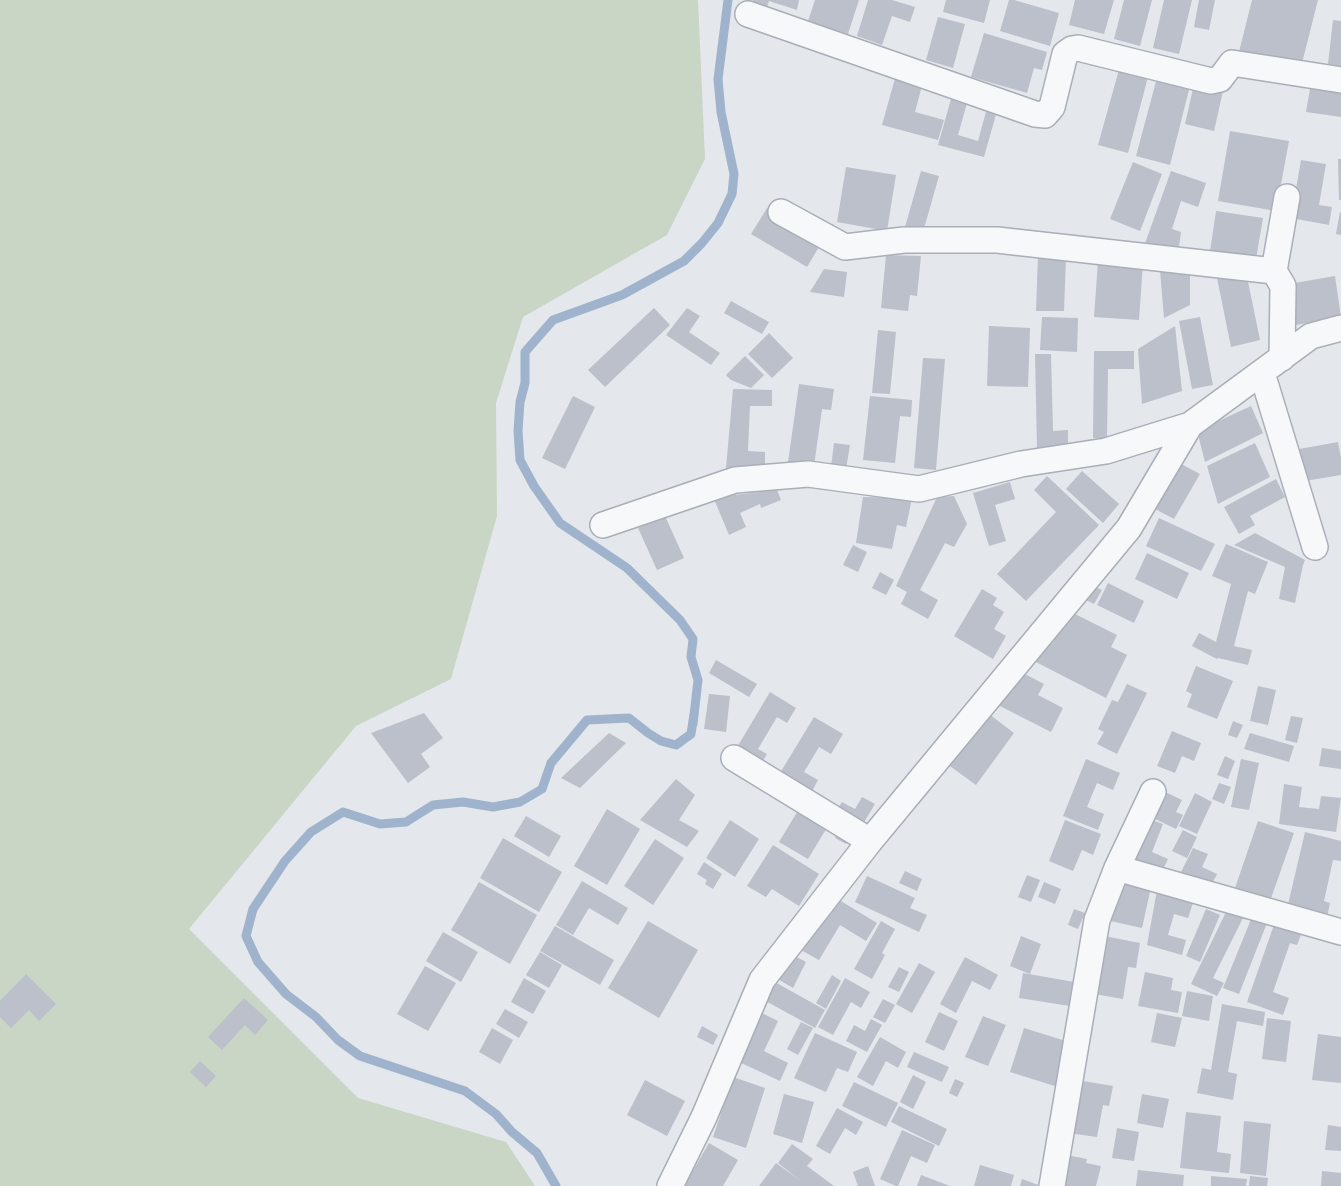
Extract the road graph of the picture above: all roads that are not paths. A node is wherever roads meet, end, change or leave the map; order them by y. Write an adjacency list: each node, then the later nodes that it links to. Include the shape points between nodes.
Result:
1 (748, 14): 2 (street, via 1035,114 1045,115 1052,107 1065,54 1078,48 1211,81 1220,79 1232,63)
2 (1341, 80)
3 (1287, 197): 5 (street)
4 (781, 212): 5 (street, via 846,247 904,240 997,240)
5 (1274, 271): 7 (street, via 1283,286)
6 (1341, 328): 7 (street, via 1311,336)
7 (1282, 358): 8 (street)
8 (1262, 372): 9 (street); 11 (street)
9 (1190, 425): 10 (street, via 1106,451 1021,464 919,489 808,474 735,480); 14 (street, via 1129,528)
10 (602, 525)
11 (1316, 547)
12 (734, 758): 14 (street)
13 (1152, 792): 15 (street)
14 (870, 841): 17 (street, via 762,980 704,1117)
15 (1117, 868): 16 (street); 18 (street, via 1097,920)
16 (1341, 932)
17 (670, 1186)
18 (1052, 1186)

